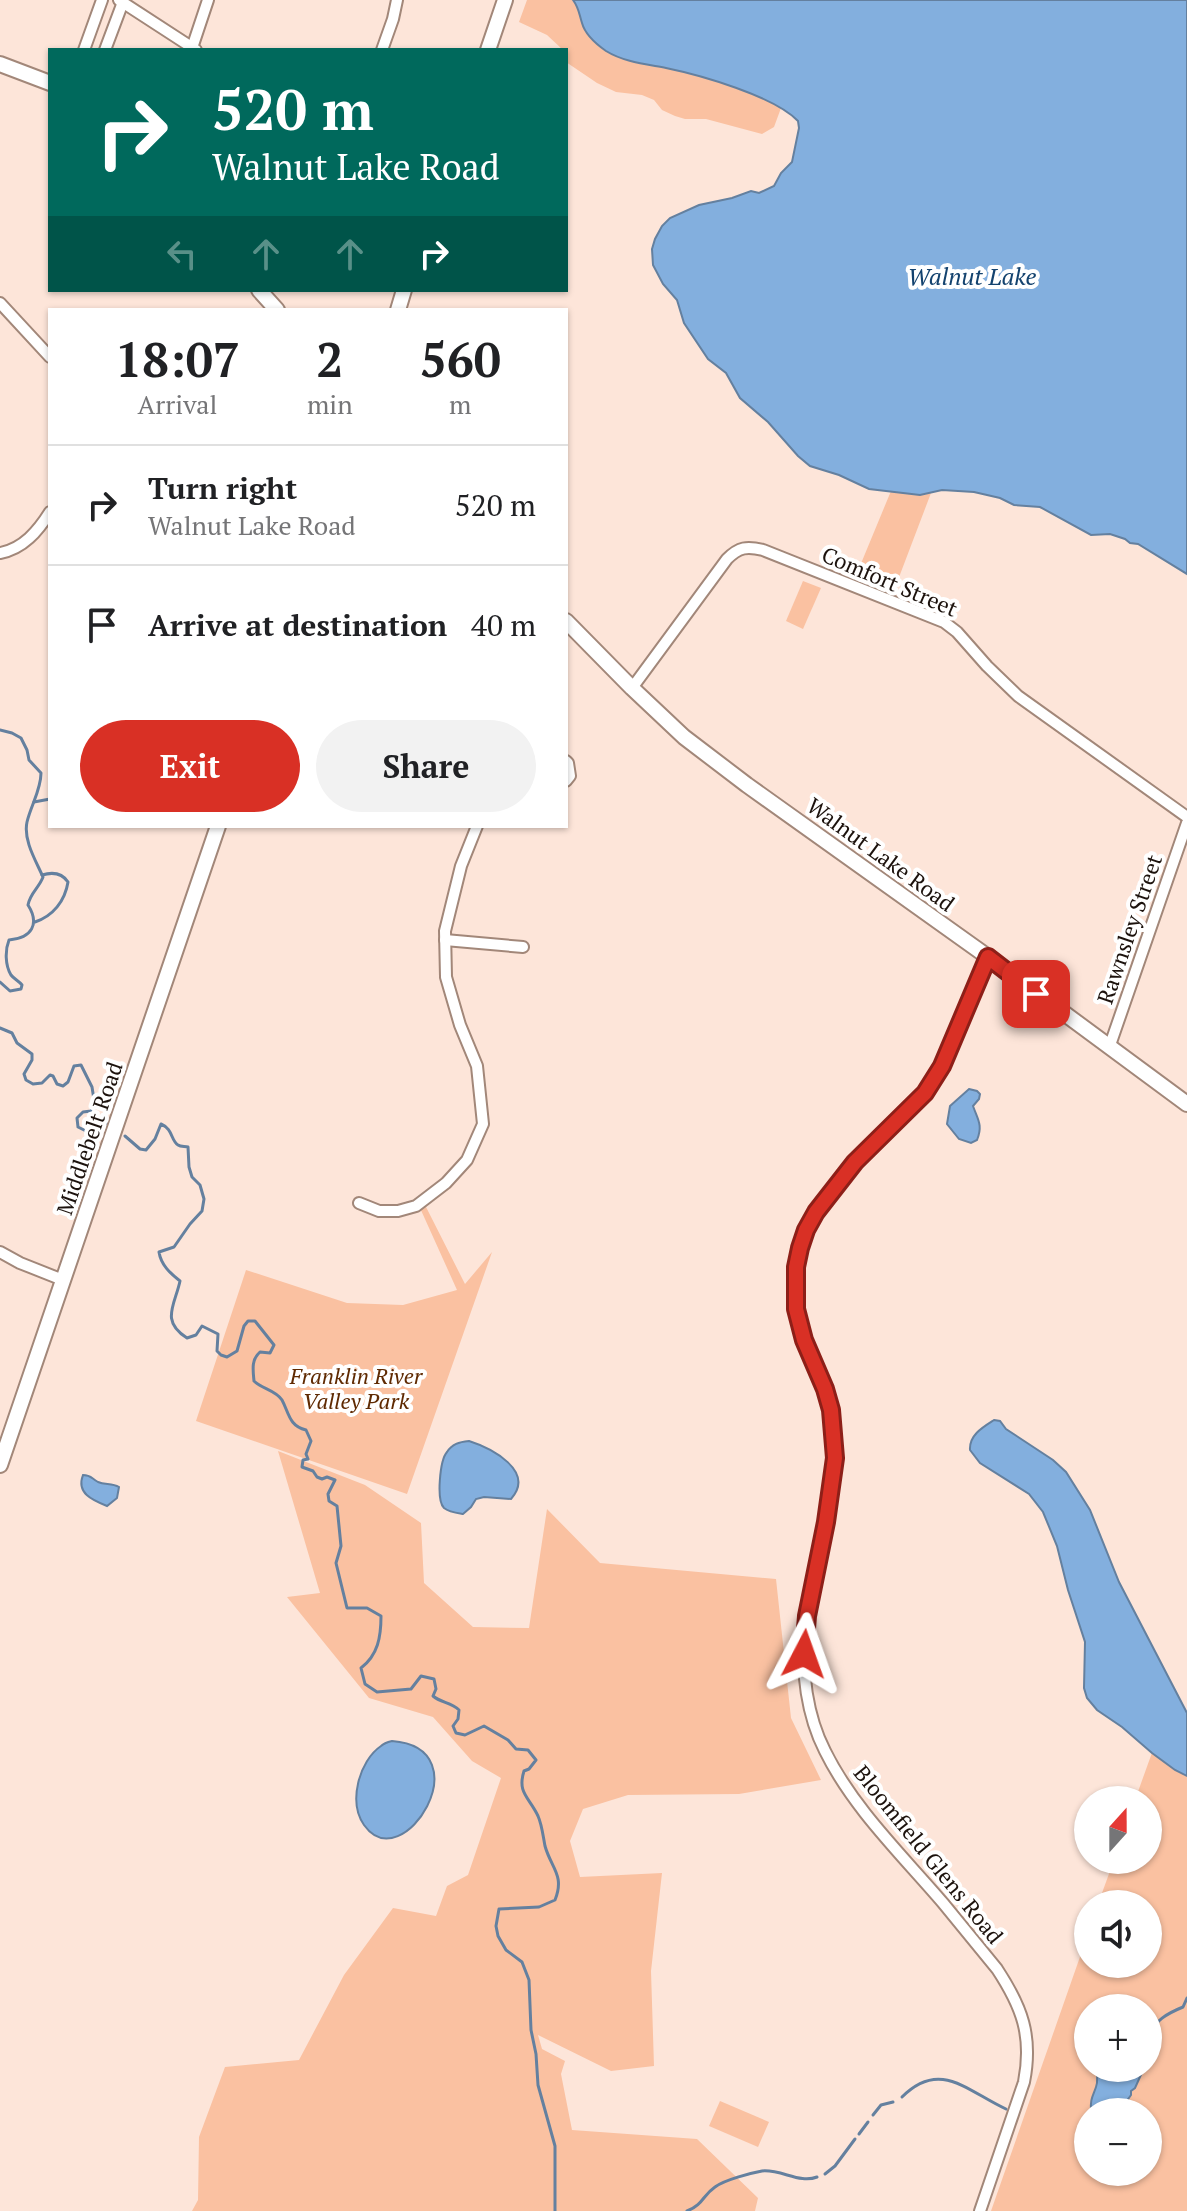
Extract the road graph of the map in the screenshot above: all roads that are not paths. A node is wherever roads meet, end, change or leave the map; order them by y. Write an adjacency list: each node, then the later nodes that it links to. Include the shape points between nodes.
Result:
1 (102, 0): 6 (street)
2 (208, 0): 9 (street)
3 (397, 0): 10 (street)
4 (505, 0): 11 (street)
5 (121, 1): 7 (street); 8 (street)
6 (85, 48)
7 (106, 48)
8 (192, 48)
9 (194, 48)
10 (383, 48)
11 (489, 48)
12 (0, 64): 13 (street)
13 (48, 82)
14 (261, 292): 16 (street)
15 (0, 303): 17 (street)
16 (275, 308)
17 (48, 355)
18 (48, 515): 19 (street, via 38,531)
19 (0, 553)
20 (568, 628): 21 (street, Walnut Lake Road)
21 (632, 688): 22 (street, Comfort Street, via 727,559 737,549 763,550 944,622 1018,696); 27 (street, Walnut Lake Road, via 747,785)
22 (1187, 820): 28 (street, Rawnsley Street)
23 (217, 828): 32 (street, Middlebelt Road)
24 (476, 828): 25 (street, via 461,866)
25 (445, 940): 26 (street); 30 (street, via 446,977 477,1066 483,1124 467,1160 416,1206 379,1211)
26 (523, 947)
27 (988, 957): 28 (street, Walnut Lake Road); 34 (street, Bloomfield Glens Road, via 942,1066 925,1093 855,1162 816,1212 800,1248 795,1285 804,1340 825,1389 834,1433 826,1522 804,1636 804,1672 816,1725 850,1791 997,1969 1012,1991 1027,2032 1024,2082)
28 (1109, 1048): 29 (street, Walnut Lake Road)
29 (1187, 1104)
30 (359, 1203)
31 (0, 1252): 32 (street)
32 (63, 1280): 33 (street, Middlebelt Road)
33 (0, 1465)
34 (980, 2211)

